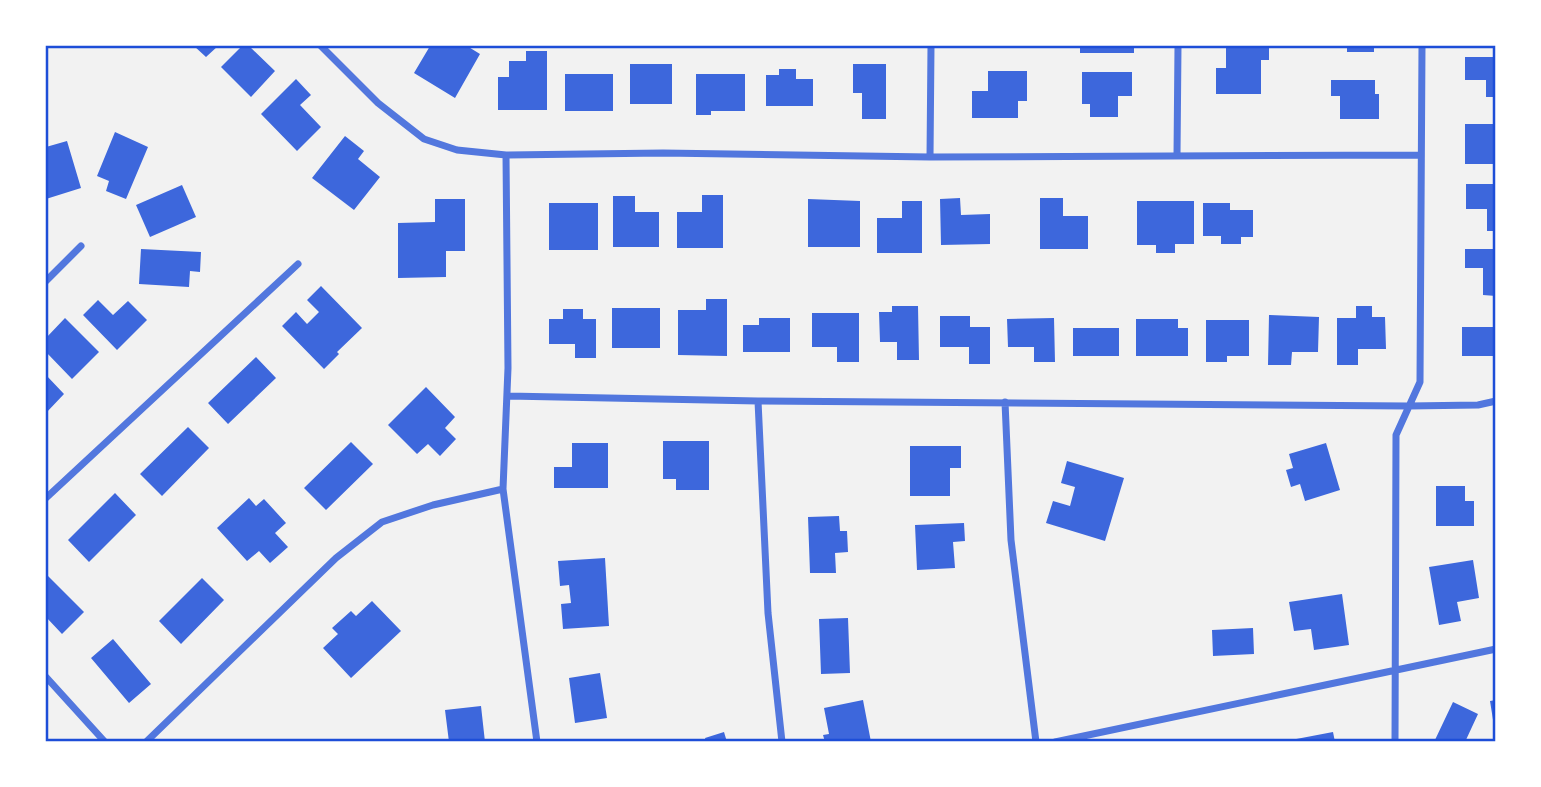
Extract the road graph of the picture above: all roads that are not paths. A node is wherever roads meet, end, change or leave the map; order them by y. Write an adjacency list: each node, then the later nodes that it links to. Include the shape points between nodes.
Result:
1 (321, 46): 5 (street, via 378,103 424,139 457,150)
2 (931, 46): 8 (street)
3 (1178, 46): 6 (street)
4 (1422, 46): 7 (street)
5 (506, 155): 8 (street); 12 (street)
6 (1177, 155): 7 (street); 8 (street)
7 (1422, 155): 16 (street, via 1420,382)
8 (930, 157)
9 (81, 246): 11 (street)
10 (298, 264): 18 (street)
11 (46, 281)
12 (507, 396): 13 (street); 17 (street)
13 (758, 401): 15 (street); 25 (street, via 768,613)
14 (1496, 401): 16 (street)
15 (1005, 402): 16 (street); 26 (street, via 1011,540)
16 (1409, 406): 20 (street, via 1396,435)
17 (503, 489): 23 (street, via 382,522 335,558); 24 (street)
18 (46, 498)
19 (1496, 649): 20 (street)
20 (1396, 671): 27 (street); 28 (street)
21 (46, 677): 22 (street)
22 (105, 741)
23 (146, 741)
24 (537, 741)
25 (782, 741)
26 (1036, 741)
27 (1055, 741)
28 (1395, 741)

